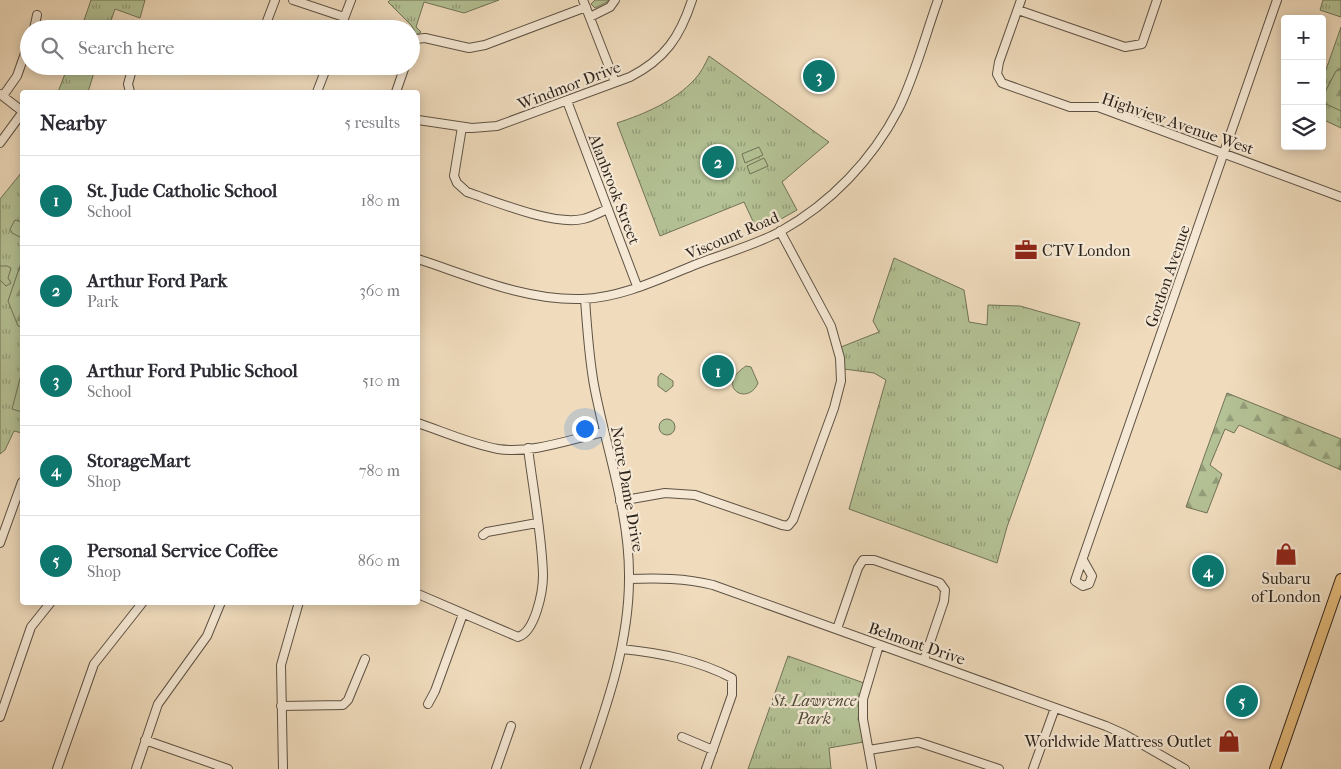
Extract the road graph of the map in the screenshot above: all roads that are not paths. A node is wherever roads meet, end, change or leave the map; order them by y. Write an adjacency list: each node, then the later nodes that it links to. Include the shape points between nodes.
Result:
1 (275, 0): 16 (street)
2 (293, 0): 14 (street)
3 (351, 0): 14 (street)
4 (614, 0): 13 (street, via 610,7)
5 (692, 0): 23 (street, Windmor Drive, via 675,39 662,56 649,67)
6 (938, 0): 37 (street, Viscount Road, via 898,110 863,164 815,210)
7 (1021, 0): 11 (street, Highview Avenue West)
8 (1157, 0): 11 (street, via 1146,36 1142,44 1134,47 1124,47)
9 (1277, 0): 34 (street, Gordon Avenue)
10 (585, 3): 13 (street); 18 (street, via 485,45 469,48)
11 (1018, 10): 34 (street, Highview Avenue West, via 999,62 997,74 1002,83 1070,106 1098,107)
12 (37, 15): 15 (street)
13 (590, 16): 23 (street)
14 (344, 17): 17 (street)
15 (36, 20)
16 (267, 20)
17 (343, 20)
18 (420, 39)
19 (20, 68): 27 (street)
20 (130, 75): 24 (street)
21 (324, 75): 25 (street)
22 (402, 75): 26 (street)
23 (615, 82): 28 (street, Windmor Drive)
24 (130, 90)
25 (318, 90)
26 (397, 90)
27 (1, 95): 29 (street)
28 (567, 101): 32 (street, Windmor Drive, via 497,126); 36 (street, Alanbrook Street)
29 (20, 110)
30 (20, 115): 33 (street)
31 (420, 120): 32 (street, Windmor Drive)
32 (462, 127): 36 (street, via 454,176 468,192 551,219 584,219)
33 (0, 143)
34 (1224, 152): 35 (street, Highview Avenue West); 49 (street, Gordon Avenue)
35 (1341, 197)
36 (608, 209): 39 (street, Alanbrook Street)
37 (780, 232): 39 (street, Viscount Road); 45 (street, via 832,326 841,381 794,520 788,526 782,525 695,495 680,493)
38 (420, 260): 40 (street, Viscount Road, via 543,296)
39 (638, 286): 40 (street, Viscount Road)
40 (585, 299): 42 (street, Notre Dame Drive, via 589,355)
41 (420, 424): 43 (street, via 499,449)
42 (604, 432): 43 (street); 45 (street, Notre Dame Drive)
43 (528, 448): 46 (street)
44 (20, 488): 48 (street)
45 (620, 501): 50 (street, Notre Dame Drive)
46 (537, 523): 47 (street); 57 (street, via 543,576 540,600 525,635 518,637)
47 (483, 535)
48 (0, 543)
49 (1083, 560)
50 (629, 578): 58 (street, Belmont Drive, via 694,580); 60 (street, Notre Dame Drive)
51 (1341, 579): 83 (main road)
52 (420, 595): 57 (street)
53 (49, 605): 66 (street, via 31,627)
54 (141, 605): 72 (street, via 94,664)
55 (220, 605): 69 (street, via 207,636 158,704)
56 (299, 605): 64 (street, via 280,665)
57 (464, 614): 63 (street)
58 (837, 629): 59 (street, Belmont Drive); 62 (street, via 863,560 874,560 940,583 945,590 944,601)
59 (879, 645): 62 (street, Belmont Drive); 71 (street, via 863,699)
60 (622, 648): 70 (street, via 670,656 732,678 732,694); 77 (street, Notre Dame Drive, via 607,706)
61 (364, 659): 64 (street, via 343,705)
62 (924, 660): 65 (street, Belmont Drive)
63 (428, 704)
64 (281, 706): 75 (street)
65 (1055, 708): 81 (street); 82 (street, Belmont Drive, via 1124,734)
66 (0, 717)
67 (511, 726): 76 (street)
68 (682, 737): 70 (street)
69 (145, 740): 73 (street); 74 (street)
70 (713, 750): 78 (street)
71 (869, 750): 79 (street); 80 (street, via 918,742)
72 (57, 769)
73 (136, 769)
74 (228, 769)
75 (283, 769)
76 (496, 769)
77 (585, 769)
78 (706, 769)
79 (872, 769)
80 (999, 769)
81 (1033, 769)
82 (1185, 769)
83 (1275, 769)

